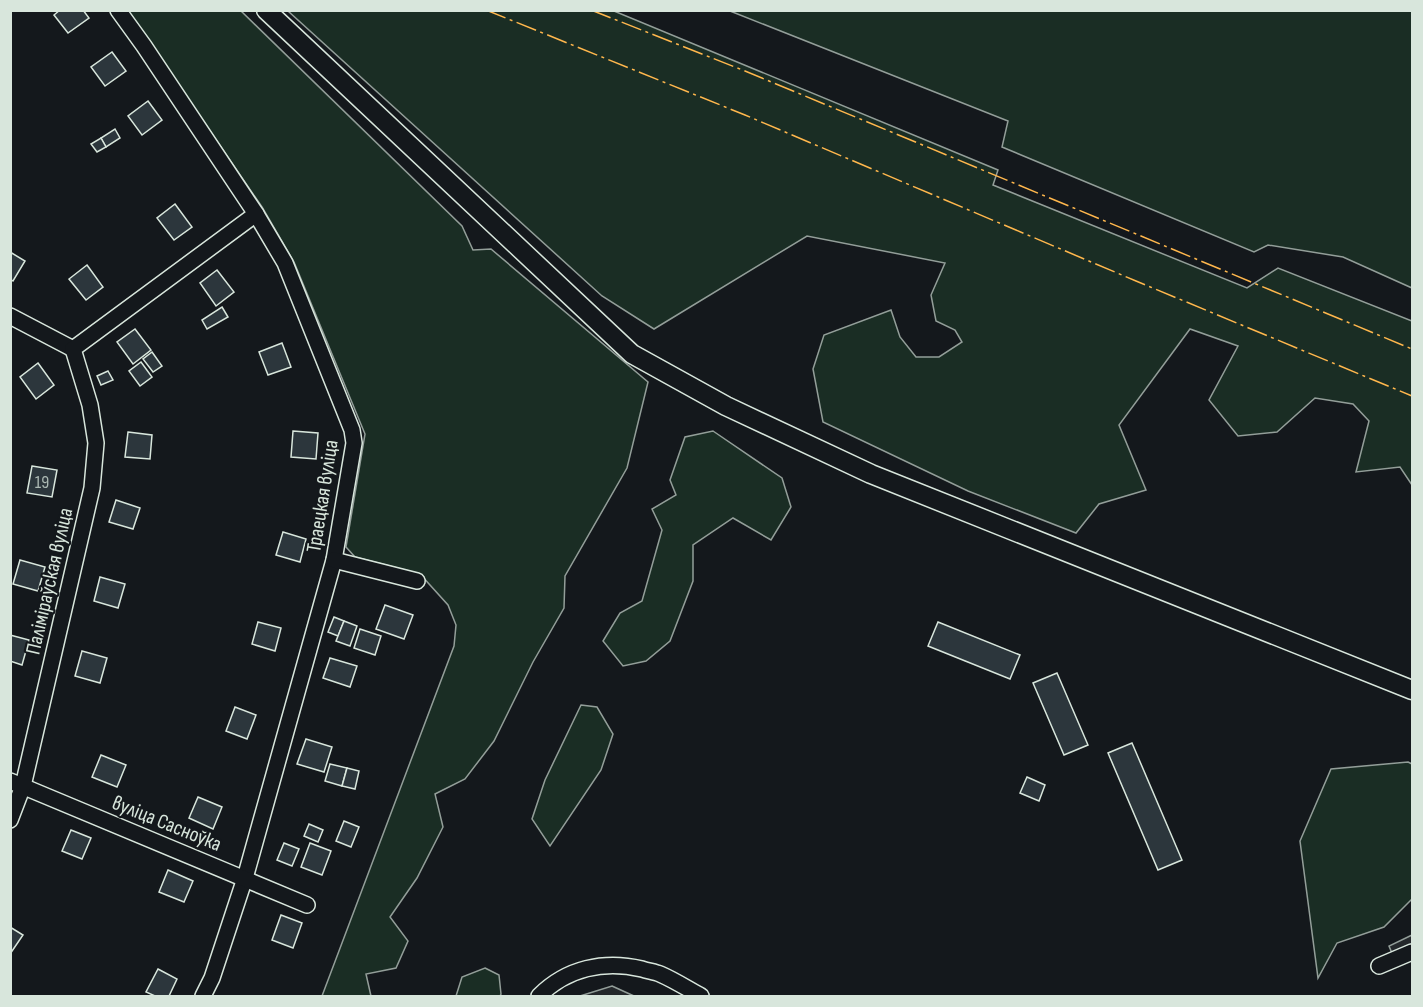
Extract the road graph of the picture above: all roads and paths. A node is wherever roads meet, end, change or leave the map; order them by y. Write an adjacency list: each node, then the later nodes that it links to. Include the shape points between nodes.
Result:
1 (118, 10): 3 (street, Траецкая вуліца)
2 (266, 10): 8 (main road, via 632,354 726,406 871,474)
3 (256, 214): 5 (street); 6 (street, Траецкая вуліца, via 285,263 352,430 354,443)
4 (10, 316): 5 (street)
5 (73, 350): 9 (street, Паліміраўская вуліца, via 90,405 96,443 92,488)
6 (334, 560): 7 (street); 11 (street, Траецкая вуліца)
7 (417, 581)
8 (1413, 690)
9 (17, 784): 10 (street, Паліміраўская вуліца); 11 (street, вуліца Сасноўка)
10 (10, 820)
11 (244, 878): 12 (street, вуліца Сасноўка); 15 (street, Траецкая вуліца)
12 (307, 905)
13 (1413, 952): 14 (street)
14 (1379, 966)
15 (204, 996)
16 (539, 996): 17 (street, via 580,970 602,965 659,974)
17 (701, 996)

